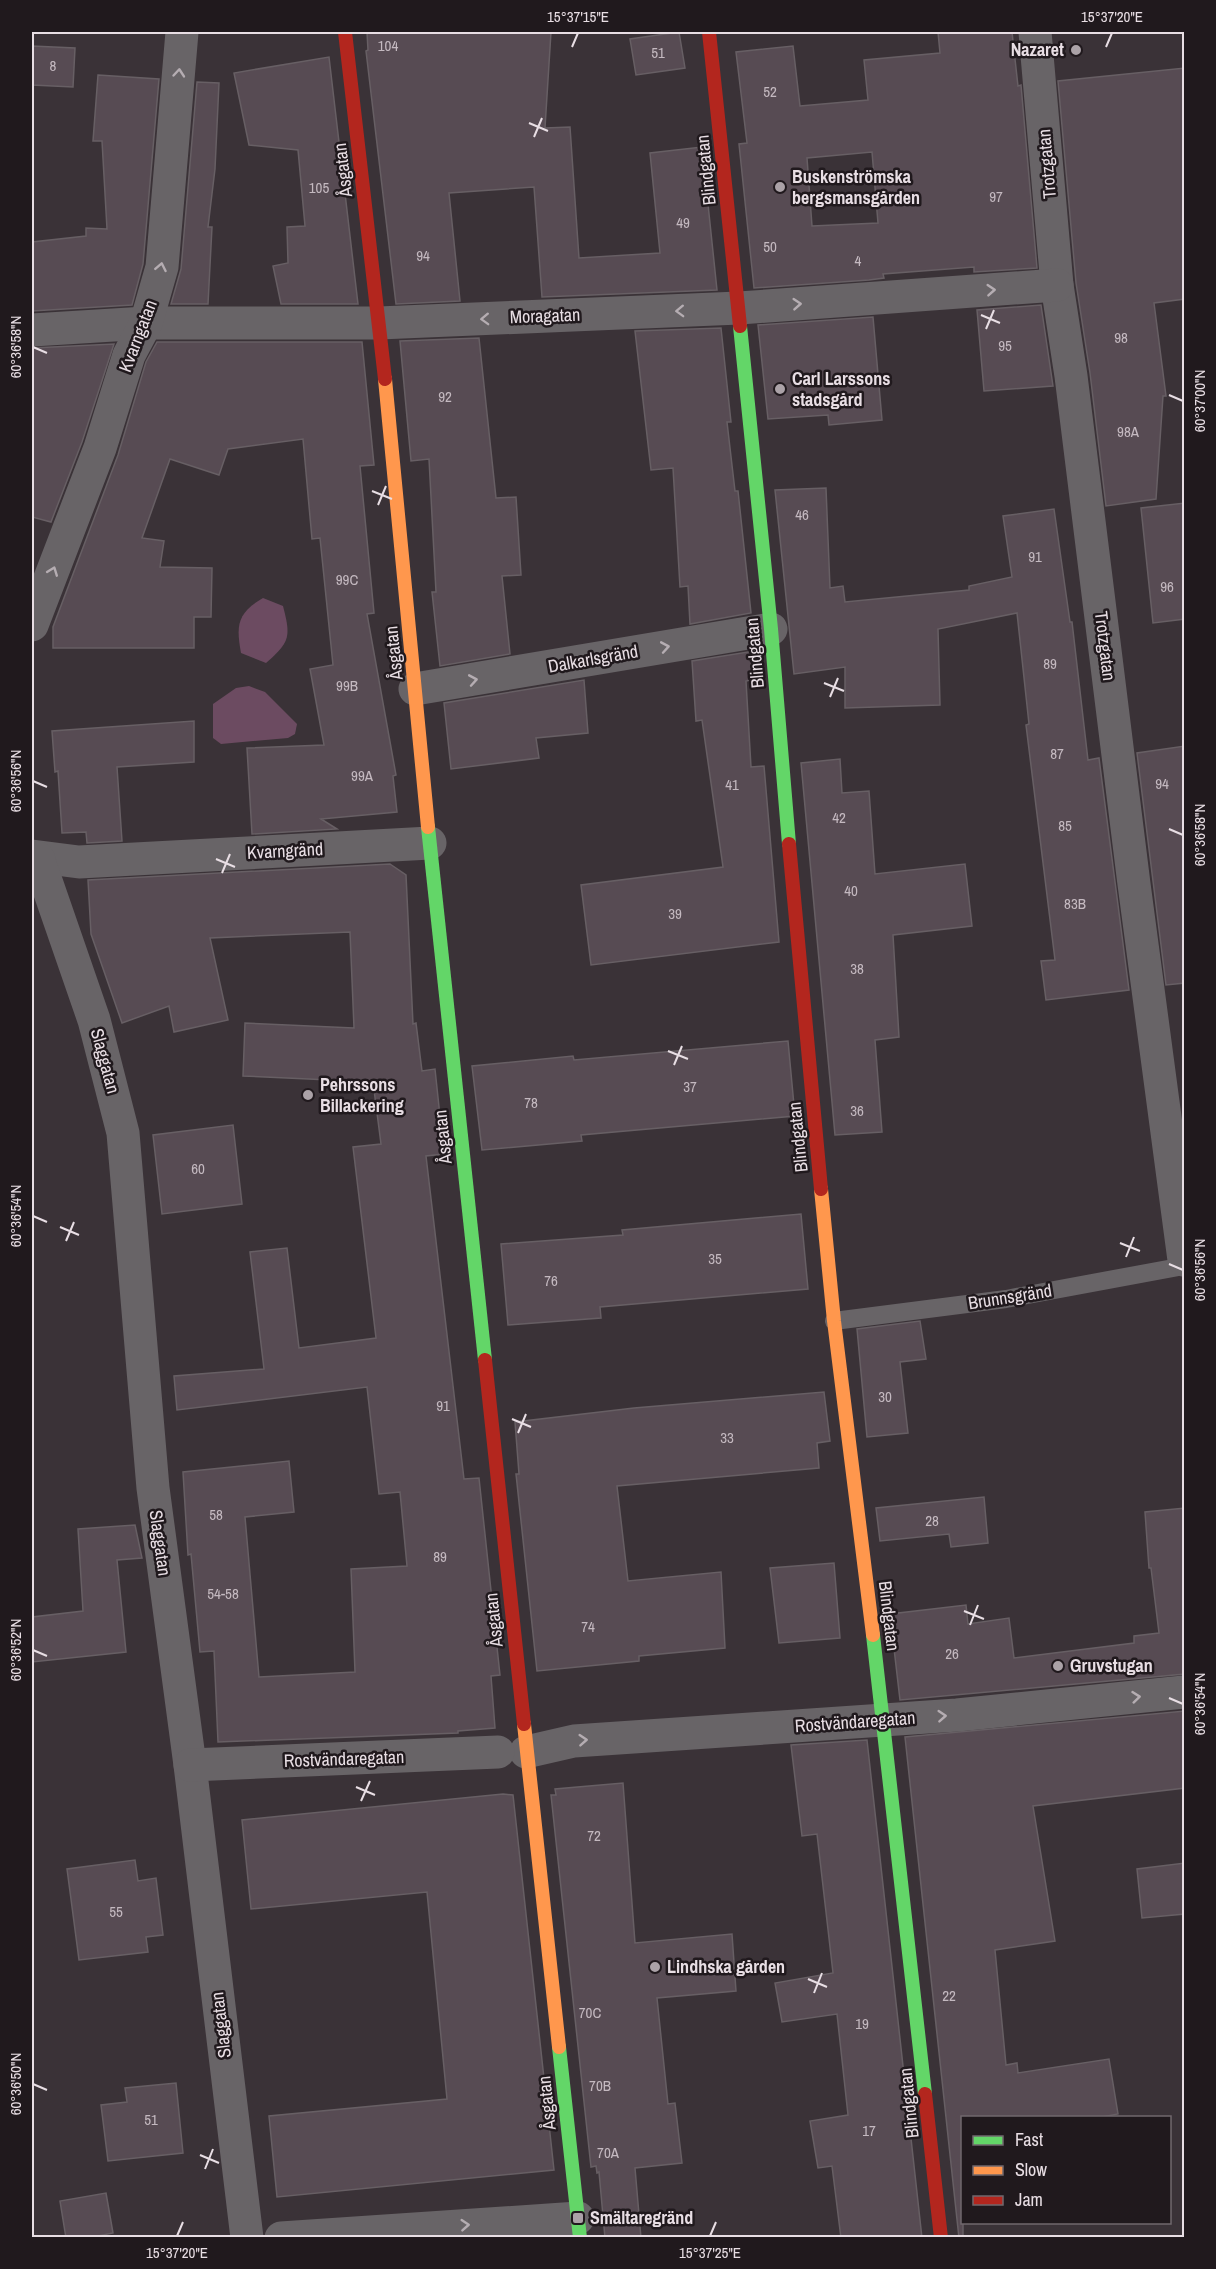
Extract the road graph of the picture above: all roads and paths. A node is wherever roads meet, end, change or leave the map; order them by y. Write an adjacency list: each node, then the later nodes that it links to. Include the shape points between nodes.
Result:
1 (182, 32): 7 (street, Kvarngatan, one-way to 1, via 162,267)
2 (345, 32): 8 (street, Åsgatan)
3 (709, 32): 6 (street, Blindgatan)
4 (1035, 32): 5 (street, Trotzgatan)
5 (1058, 285): 6 (street, Moragatan, one-way to 5); 15 (street, Trotzgatan)
6 (739, 308): 8 (street, Moragatan, one-way to 8); 11 (street, Blindgatan)
7 (146, 323): 8 (street, Moragatan); 9 (street, Moragatan); 10 (street, Kvarngatan, one-way to 7, via 100,448 129,355)
8 (379, 323): 12 (street, Åsgatan)
9 (32, 330)
10 (32, 626)
11 (771, 629): 12 (street, Dalkarlsgränd, one-way to 11); 17 (street, Blindgatan)
12 (415, 689): 13 (street, Åsgatan)
13 (430, 843): 14 (street, Kvarngränd, via 79,862); 20 (street, Åsgatan)
14 (35, 857): 21 (street, Slaggatan, via 94,1020 123,1133 153,1488)
15 (1185, 1260)
16 (1185, 1266): 17 (lane, Brunnsgränd, via 1006,1299)
17 (834, 1321): 19 (street, Blindgatan)
18 (1185, 1692): 19 (street, Rostvändaregatan, one-way to 18)
19 (884, 1721): 20 (street, Rostvändaregatan, one-way to 19, via 574,1741); 25 (street, Blindgatan)
20 (512, 1752): 21 (street, Rostvändaregatan); 22 (street, Åsgatan)
21 (190, 1765): 23 (street, Slaggatan)
22 (579, 2228): 24 (street, one-way to 22)
23 (247, 2238)
24 (281, 2238)
25 (941, 2238)

